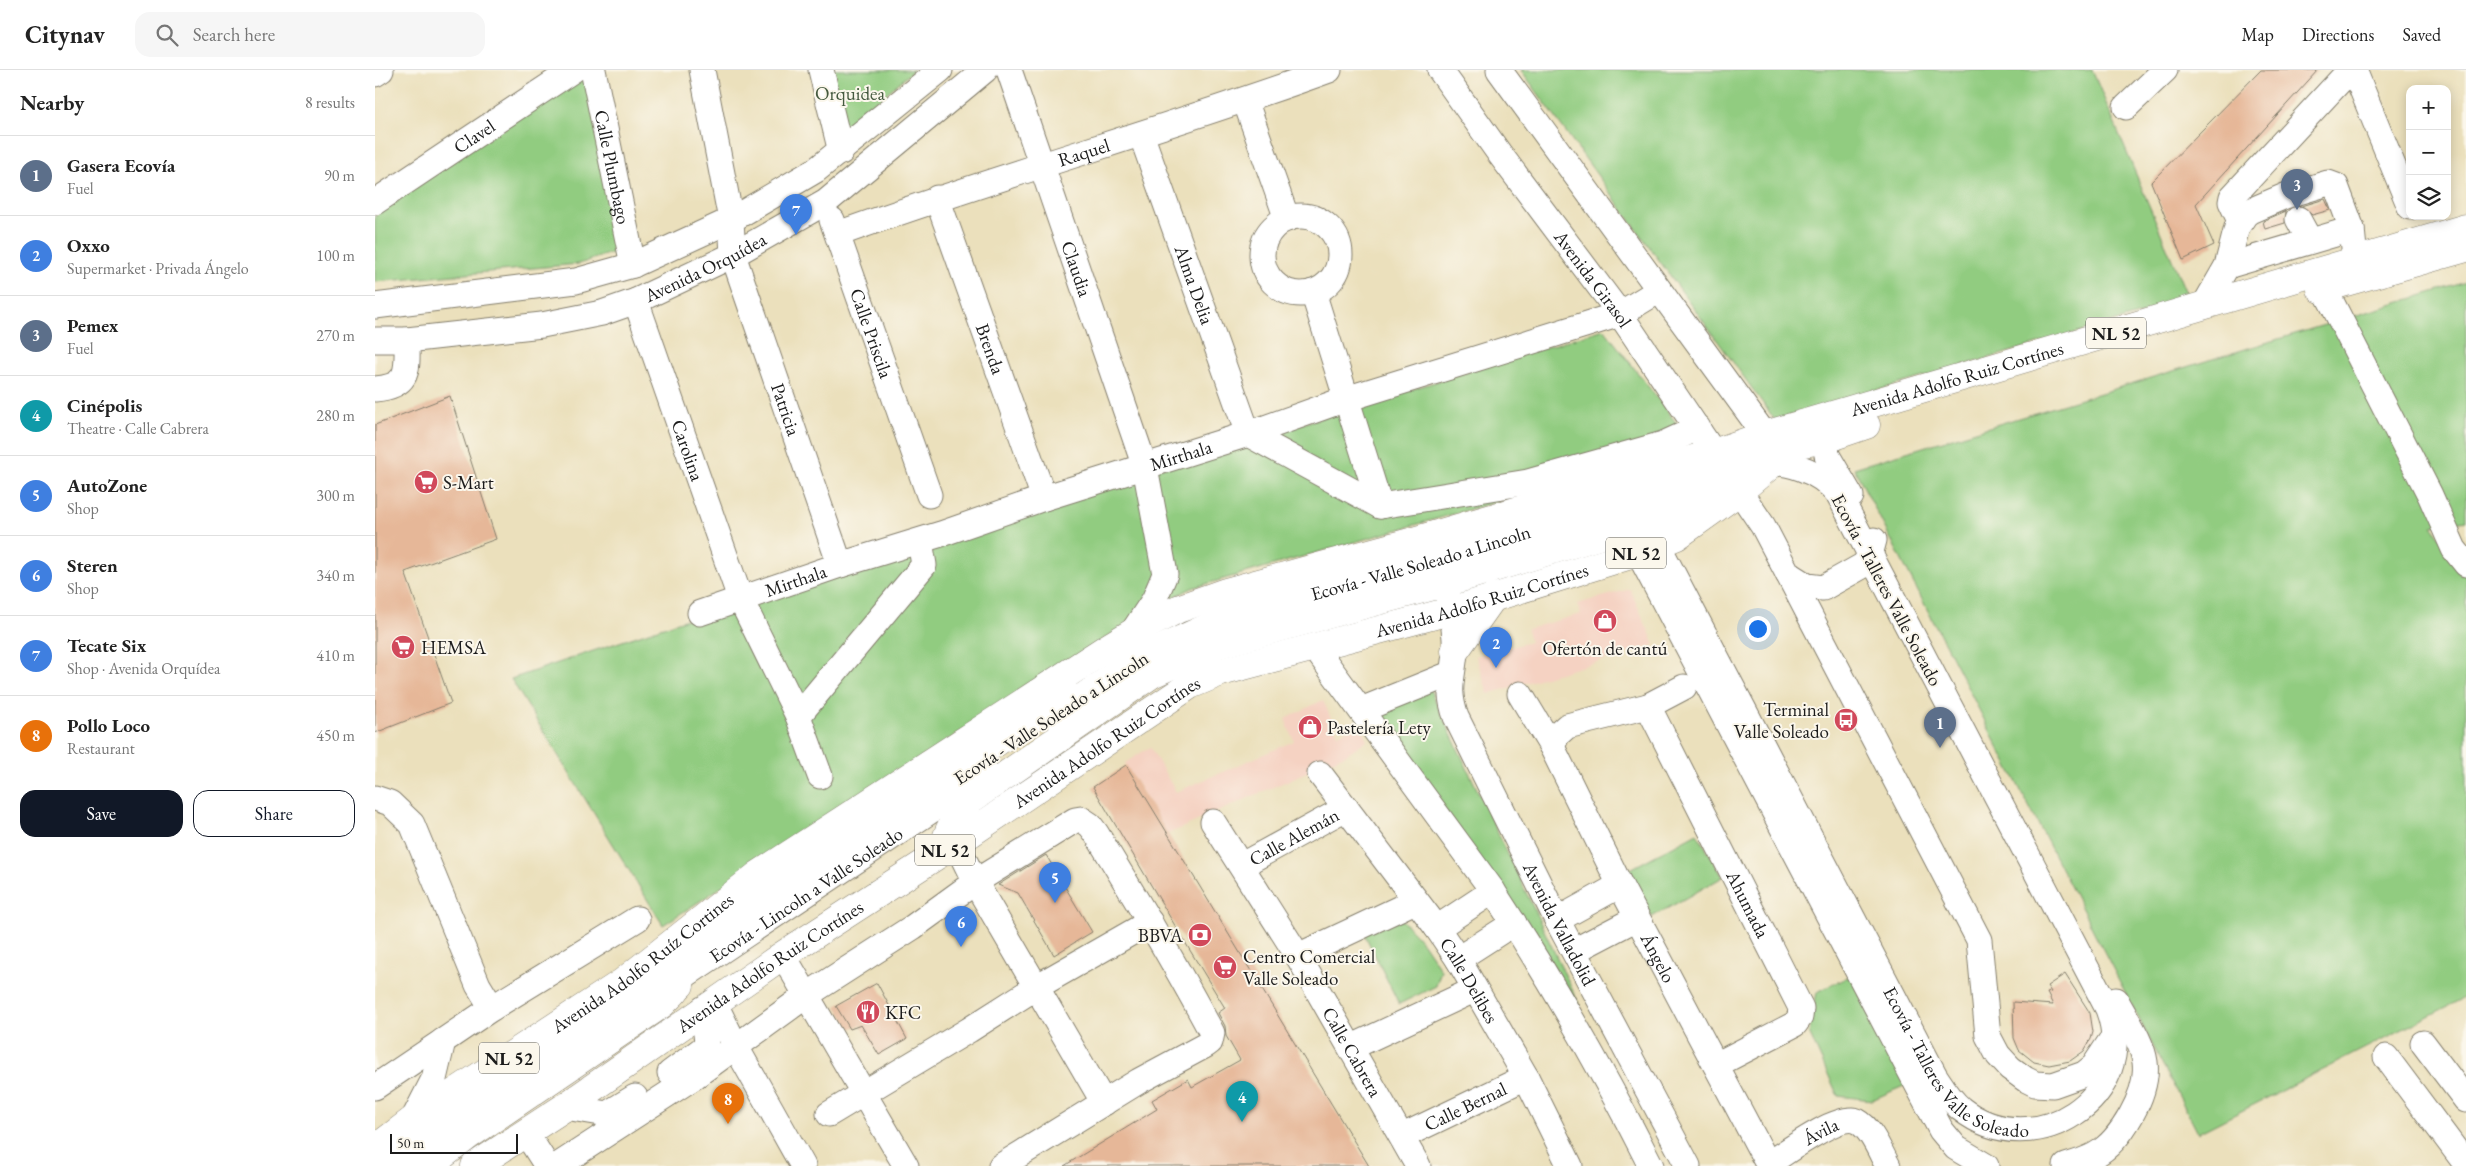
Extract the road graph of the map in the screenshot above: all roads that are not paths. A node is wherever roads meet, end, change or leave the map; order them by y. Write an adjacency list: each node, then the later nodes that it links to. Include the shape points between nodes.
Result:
1 (381, 70): 15 (street)
2 (573, 70): 24 (street, Clavel)
3 (593, 70): 38 (street, Calle Plumbago)
4 (702, 70): 28 (street, Patricia)
5 (821, 70): 19 (street)
6 (940, 70): 19 (street, Avenida Orquídea)
7 (985, 70): 25 (street, Avenida Orquídea)
8 (1009, 70): 20 (street, Claudia)
9 (1329, 70): 16 (street, Raquel)
10 (1439, 70): 46 (street, Avenida Girasol)
11 (1499, 70): 41 (street)
12 (2165, 70): 17 (street)
13 (2350, 70): 29 (street, via 2232,198)
14 (2354, 70): 22 (street)
15 (375, 74)
16 (1245, 100): 18 (street, Raquel); 27 (street)
17 (2126, 108)
18 (1141, 134): 20 (street, Raquel); 52 (street, Alma Delia)
19 (841, 152): 21 (street, Avenida Orquídea)
20 (1042, 166): 23 (street, Raquel); 55 (street, Claudia)
21 (816, 170): 25 (street, Calle Priscila); 28 (street, Avenida Orquídea)
22 (2406, 197)
23 (937, 198): 33 (street, Raquel); 59 (street, Brenda)
24 (375, 202)
25 (826, 202): 33 (street, Calle Priscila); 36 (street, Avenida Orquídea)
26 (2291, 206): 29 (street, via 2250,211); 32 (street, via 2332,183 2339,190); 34 (street)
27 (1287, 219): 42 (street, via 1274,228 1265,241 1263,252 1267,273 1281,289 1302,294); 42 (street, via 1315,218 1327,225 1338,242 1340,262 1335,276)
28 (731, 220): 36 (street, Patricia); 38 (street, Avenida Orquídea)
29 (2240, 221): 39 (street)
30 (2418, 228): 31 (main road, Avenida Adolfo Ruiz Cortínes / NL 52); 37 (main road, Avenida Adolfo Ruiz Cortínes / NL 52)
31 (2466, 228)
32 (2352, 230): 34 (street); 37 (street)
33 (838, 234): 58 (street, Calle Priscila)
34 (2310, 241): 39 (street)
35 (2466, 248): 40 (main road)
36 (733, 255): 43 (street, Avenida Orquídea); 69 (street, Patricia)
37 (2355, 259): 40 (main road, Avenida Adolfo Ruiz Cortínes / NL 52)
38 (633, 265): 44 (street, Avenida Orquídea, via 576,280)
39 (2227, 266): 45 (street)
40 (2320, 280): 45 (main road, Avenida Adolfo Ruiz Cortínes / NL 52); 53 (main road); 68 (street, via 2430,495 2454,549)
41 (1658, 291): 46 (street, Mirthala); 54 (street)
42 (1313, 292): 50 (street)
43 (636, 301): 48 (street, Avenida Orquídea, via 576,320); 73 (street, Carolina)
44 (375, 306)
45 (2204, 306): 54 (main road, Avenida Adolfo Ruiz Cortínes / NL 52)
46 (1620, 314): 50 (street, Mirthala); 51 (street, Avenida Girasol)
47 (375, 340): 48 (street, Avenida Orquídea)
48 (407, 340): 49 (street, via 405,376 393,386)
49 (376, 389)
50 (1346, 399): 52 (street, Mirthala); 60 (street)
51 (1698, 428): 56 (street, Avenida Girasol); 60 (street, via 1663,444 1528,482)
52 (1248, 434): 55 (street, Mirthala); 60 (street)
53 (1827, 438): 54 (main road); 57 (street, via 1827,455)
54 (1778, 448): 56 (main road, Avenida Adolfo Ruiz Cortínes / NL 52); 56 (main road, Avenida Adolfo Ruiz Cortínes / NL 52); 57 (street); 66 (street, Ecovía - Talleres Valle Soleado, via 1833,488)
55 (1145, 467): 59 (street, Mirthala); 70 (street, Claudia)
56 (1725, 468): 61 (street, Avenida Girasol); 62 (main road, via 1693,496); 63 (main road, Avenida Adolfo Ruiz Cortínes / NL 52); 67 (main road, Avenida Adolfo Ruiz Cortínes / NL 52)
57 (1841, 478): 66 (street)
58 (929, 495)
59 (1044, 498): 64 (street, Mirthala)
60 (1380, 506)
61 (1761, 522): 63 (street, via 1737,511 1709,517); 71 (street, Avenida Girasol)
62 (1641, 523): 65 (street, via 1649,528); 67 (main road)
63 (1690, 526): 65 (main road, Avenida Adolfo Ruiz Cortínes / NL 52, via 1677,536)
64 (919, 541): 69 (street, Mirthala); 84 (street, via 924,565)
65 (1648, 548): 72 (main road, Avenida Adolfo Ruiz Cortínes / NL 52); 114 (street, Ecovía - Talleres Valle Soleado, via 1935,1076 1953,1102 1976,1118 2006,1130 2023,1132 2061,1124 2089,1103 2107,1076); 146 (street, via 1941,1130 1957,1148)
66 (1872, 548): 71 (street, via 1864,565 1823,588 1807,586); 114 (street, Ecovía - Talleres Valle Soleado, via 2114,1025)
67 (1430, 558): 74 (street, Avenida Valladolid); 76 (main road, Avenida Adolfo Ruiz Cortínes / NL 52, via 1226,592); 91 (main road, via 1152,674 970,800 946,837); 108 (main road, via 1242,594 1185,615 1134,640 767,883)
68 (2466, 564)
69 (841, 565): 73 (street, Mirthala)
70 (1165, 574): 76 (street, Claudia, via 1172,587); 77 (street, via 1154,600)
71 (1788, 574): 114 (street, Avenida Girasol, via 1979,940 1988,1036 1998,1055 2018,1075 2035,1084 2064,1083 2094,1066)
72 (1494, 596): 74 (main road, Avenida Adolfo Ruiz Cortínes / NL 52); 79 (main road)
73 (740, 598): 75 (street, Mirthala); 84 (street, Carolina)
74 (1450, 611): 78 (main road, Avenida Adolfo Ruiz Cortínes / NL 52); 79 (street, Avenida Valladolid)
75 (700, 612)
76 (1170, 614): 77 (main road, Avenida Adolfo Ruiz Cortínes / NL 52)
77 (1132, 633): 93 (main road, Avenida Adolfo Ruiz Cortínes / NL 52)
78 (1315, 648): 83 (street, Avenida Valladolid); 91 (main road, Avenida Adolfo Ruiz Cortínes / NL 52, via 1221,672 1190,685)
79 (1453, 662): 83 (street); 100 (street, Avenida Valladolid, via 1451,704 1456,717)
80 (1684, 687): 82 (street)
81 (1520, 694): 85 (street, Ángelo)
82 (1647, 706): 85 (street, via 1567,726 1557,735); 120 (street, Ahumada, via 1801,1008 1795,1024)
83 (1361, 710): 96 (street, Avenida Valladolid)
84 (798, 716): 87 (street, Carolina)
85 (1552, 747): 95 (street, Ángelo)
86 (1320, 774): 89 (street, Calle Delibes)
87 (820, 776)
88 (375, 798): 113 (street, via 390,803 412,824 478,985)
89 (1346, 808): 92 (street, Calle Alemán); 97 (street, Calle Delibes)
90 (1213, 822): 92 (street, Calle Cabrera)
91 (949, 847): 94 (street); 105 (main road, Avenida Adolfo Ruiz Cortínes / NL 52)
92 (1241, 865): 106 (street, Calle Cabrera)
93 (758, 875): 108 (main road, Avenida Adolfo Ruíz Cortines / NL 52)
94 (975, 882): 101 (street, via 1081,819 1097,833); 109 (street); 111 (street, via 913,927)
95 (1620, 885): 99 (street, Ángelo); 100 (street)
96 (1493, 891): 102 (street, Avenida Valladolid); 103 (street)
97 (1415, 901): 103 (street, Calle Delibes); 106 (street)
98 (637, 918): 113 (street)
99 (1637, 918): 104 (street); 120 (street, Ángelo)
100 (1557, 920): 104 (street, Avenida Valladolid)
101 (1150, 922): 109 (street); 125 (street, via 1193,996 1212,1038 1206,1045)
102 (1514, 922): 107 (street); 143 (street, Avenida Valladolid, via 1589,1047)
103 (1437, 928): 107 (street, Calle Delibes)
104 (1573, 951): 144 (street, Avenida Valladolid)
105 (783, 955): 111 (street); 112 (main road, Avenida Adolfo Ruiz Cortínes / NL 52)
106 (1298, 956): 117 (street, Calle Cabrera)
107 (1458, 959): 110 (street, Calle Delibes)
108 (669, 967): 126 (main road, via 680,986 661,1004); 129 (main road, Avenida Adolfo Ruíz Cortines / NL 52, via 623,982); 132 (main road, via 412,1135)
109 (1037, 986): 123 (street); 125 (street)
110 (1474, 990): 117 (street); 121 (street, Calle Delibes)
111 (807, 995): 118 (street); 123 (street)
112 (709, 1006): 118 (street); 127 (main road, Avenida Adolfo Ruiz Cortínes / NL 52)
113 (492, 1008): 115 (street)
114 (2118, 1022): 147 (street, via 2140,1046 2145,1061 2143,1091 2129,1119 2109,1144 2097,1155)
115 (443, 1041): 122 (street); 129 (street, via 434,1079)
116 (2423, 1043): 124 (street)
117 (1352, 1047): 131 (street, Calle Cabrera)
118 (736, 1048): 137 (street); 138 (street)
119 (2386, 1057): 133 (street)
120 (1716, 1065): 134 (street, Ángelo)
121 (1526, 1077): 131 (street, Calle Bernal); 142 (street, Calle Delibes)
122 (375, 1087)
123 (864, 1093): 128 (street); 139 (street)
124 (2466, 1100)
125 (1104, 1103): 140 (street)
126 (506, 1110): 127 (main road); 132 (main road, via 443,1155)
127 (560, 1110): 130 (main road, Avenida Adolfo Ruiz Cortínes / NL 52)
128 (829, 1114)
129 (413, 1120): 132 (main road, Avenida Adolfo Ruíz Cortines / NL 52)
130 (526, 1133): 135 (main road, Avenida Adolfo Ruiz Cortínes / NL 52); 136 (street)
131 (1403, 1136): 141 (street, Calle Cabrera)
132 (400, 1162)
133 (2466, 1164)
134 (1768, 1165): 145 (street, Ávila, via 1833,1124 1846,1120 1857,1121 1866,1129)
135 (475, 1166)
136 (547, 1166)
137 (557, 1166)
138 (803, 1166)
139 (906, 1166)
140 (1001, 1166)
141 (1418, 1166)
142 (1570, 1166)
143 (1651, 1166)
144 (1688, 1166)
145 (1888, 1166)
146 (1986, 1166)
147 (2066, 1166)

